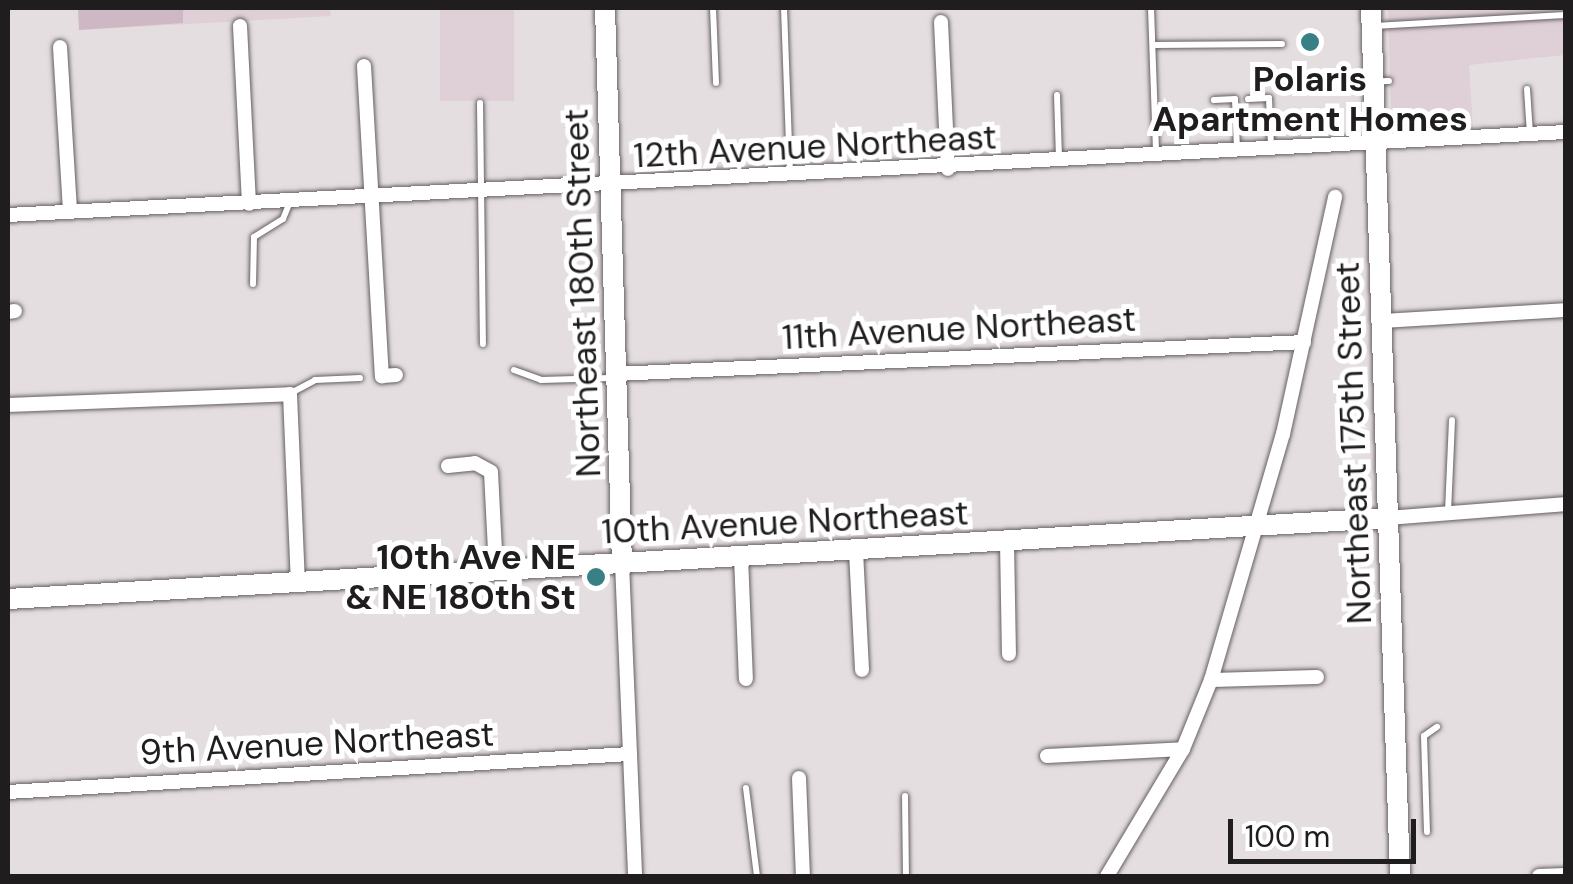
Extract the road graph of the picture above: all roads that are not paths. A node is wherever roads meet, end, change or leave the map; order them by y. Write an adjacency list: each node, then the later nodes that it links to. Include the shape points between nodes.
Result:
1 (605, 8): 30 (street, Northeast 180th Street)
2 (712, 8): 14 (lane)
3 (784, 8): 29 (lane)
4 (1152, 8): 9 (lane)
5 (1566, 14): 6 (lane)
6 (1372, 17): 13 (street, Northeast 175th Street)
7 (940, 22): 28 (street)
8 (240, 26): 35 (street)
9 (1153, 44): 10 (lane); 26 (lane)
10 (1282, 44)
11 (60, 47): 36 (street)
12 (364, 66): 33 (street)
13 (1382, 81): 15 (lane); 23 (street, Northeast 175th Street)
14 (716, 83)
15 (1280, 84)
16 (1527, 88): 22 (lane)
17 (1056, 94): 27 (lane)
18 (1248, 99): 24 (lane, via 1269,98)
19 (1214, 100): 25 (lane, via 1235,99)
20 (480, 104): 31 (lane)
21 (1566, 132): 22 (street, 12th Avenue Northeast)
22 (1530, 135): 23 (street, 12th Avenue Northeast)
23 (1377, 147): 24 (street, 12th Avenue Northeast); 40 (street, Northeast 175th Street)
24 (1272, 152): 25 (street, 12th Avenue Northeast)
25 (1237, 154): 26 (street, 12th Avenue Northeast)
26 (1156, 158): 27 (street, 12th Avenue Northeast)
27 (1059, 163): 28 (street, 12th Avenue Northeast)
28 (948, 169): 29 (street, 12th Avenue Northeast)
29 (790, 177): 30 (street, 12th Avenue Northeast)
30 (612, 186): 31 (street, 12th Avenue Northeast); 45 (street, Northeast 180th Street)
31 (482, 193): 33 (street, 12th Avenue Northeast); 42 (lane)
32 (1335, 196): 41 (street)
33 (372, 198): 34 (street, 12th Avenue Northeast); 44 (street)
34 (290, 202): 35 (street, 12th Avenue Northeast); 38 (lane, via 283,220 254,237)
35 (250, 204): 36 (street, 12th Avenue Northeast)
36 (70, 212): 37 (street, 12th Avenue Northeast)
37 (8, 215)
38 (253, 284)
39 (1566, 310): 40 (street)
40 (1382, 321): 53 (street, Northeast 175th Street)
41 (1304, 342): 45 (street, 11th Avenue Northeast); 54 (street)
42 (483, 344)
43 (514, 370): 45 (lane, via 541,380)
44 (389, 376)
45 (617, 376): 58 (street, Northeast 180th Street)
46 (360, 378): 47 (lane, via 315,380)
47 (290, 394): 48 (street); 60 (street)
48 (8, 404)
49 (1452, 420): 52 (lane)
50 (448, 466): 59 (street, via 475,463 491,472)
51 (1566, 504): 52 (street, 10th Avenue Northeast)
52 (1448, 513): 53 (street, 10th Avenue Northeast)
53 (1388, 518): 54 (street, 10th Avenue Northeast); 82 (street, Northeast 175th Street)
54 (1257, 527): 55 (street, 10th Avenue Northeast); 66 (street)
55 (1007, 542): 56 (street, 10th Avenue Northeast); 62 (street)
56 (856, 550): 57 (street, 10th Avenue Northeast); 63 (street)
57 (740, 557): 58 (street, 10th Avenue Northeast); 65 (street)
58 (622, 563): 59 (street, 10th Avenue Northeast); 69 (street, Northeast 180th Street)
59 (496, 570): 60 (street, 10th Avenue Northeast)
60 (298, 582): 61 (street, 10th Avenue Northeast)
61 (8, 599)
62 (1009, 654)
63 (862, 670)
64 (1316, 677): 66 (street)
65 (746, 678)
66 (1211, 680): 68 (street)
67 (1437, 728): 75 (lane, via 1424,736)
68 (1183, 749): 70 (street); 81 (street)
69 (630, 754): 73 (street, 9th Avenue Northeast); 77 (street, Northeast 180th Street)
70 (1047, 756)
71 (799, 778): 79 (street)
72 (746, 788): 78 (lane)
73 (8, 792)
74 (905, 796): 80 (lane)
75 (1427, 832)
76 (1566, 874): 83 (street)
77 (634, 876)
78 (757, 876)
79 (803, 876)
80 (906, 876)
81 (1107, 876)
82 (1400, 876)
83 (1539, 876)

